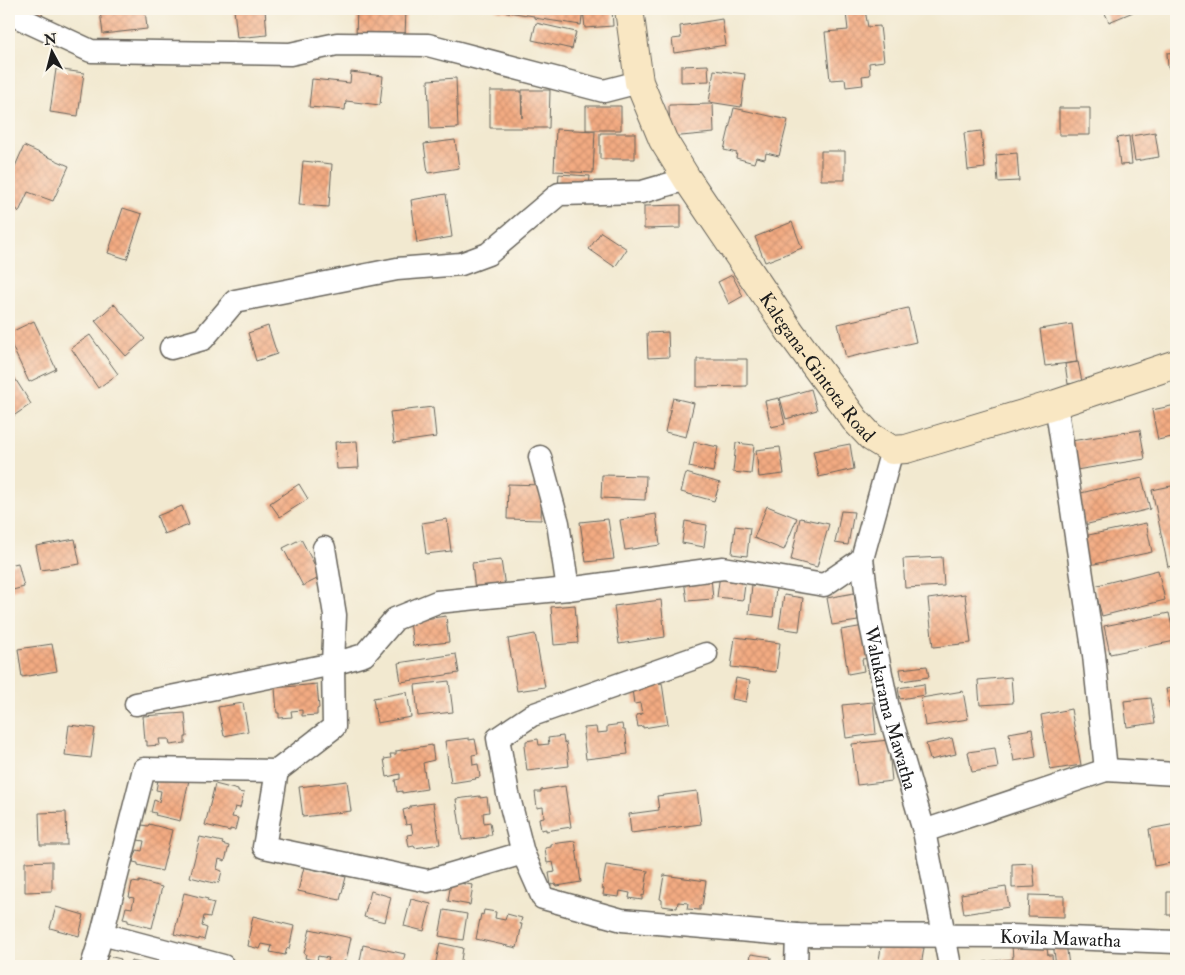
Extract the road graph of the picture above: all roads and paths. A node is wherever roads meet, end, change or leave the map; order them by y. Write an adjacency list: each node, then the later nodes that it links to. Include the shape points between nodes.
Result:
1 (629, 9): 3 (main road, Kalegana-Gintota Road)
2 (9, 13): 3 (street, via 91,51 290,54 337,44 428,45 604,90)
3 (638, 82): 4 (main road, Kalegana-Gintota Road, via 663,140)
4 (687, 179): 5 (street, via 642,192 559,194 488,254 462,264 397,269 235,301 204,339); 8 (main road, Kalegana-Gintota Road, via 791,334 855,420 871,437)
5 (171, 348)
6 (1176, 364): 7 (main road, Kalegana-Gintota Road)
7 (1056, 404): 8 (main road, Kalegana-Gintota Road, via 906,449); 16 (street, via 1094,655)
8 (892, 450): 11 (street, Walukarama Mawatha)
9 (540, 457): 12 (street, via 558,523)
10 (324, 548): 14 (street, via 336,615)
11 (862, 559): 12 (street, via 824,585 723,568); 19 (street, Walukarama Mawatha, via 870,620 888,708)
12 (568, 589): 14 (street, via 437,602 395,619 364,655)
13 (706, 654): 20 (street, Kovila Mawatha, via 532,715 498,738)
14 (333, 664): 15 (street); 17 (street, via 334,727)
15 (136, 704)
16 (1106, 770): 18 (street); 19 (street)
17 (277, 771): 20 (street, via 264,847 428,881); 21 (street, via 144,769)
18 (1176, 774)
19 (924, 831): 23 (street, Walukarama Mawatha)
20 (523, 853): 22 (street, Kovila Mawatha, via 544,898 622,920)
21 (102, 934): 25 (street); 26 (street)
22 (797, 935): 23 (street, Kovila Mawatha); 27 (street)
23 (945, 936): 24 (street, Kovila Mawatha); 28 (street, Walukarama Mawatha)
24 (1176, 942)
25 (92, 966)
26 (223, 966)
27 (796, 966)
28 (950, 966)

